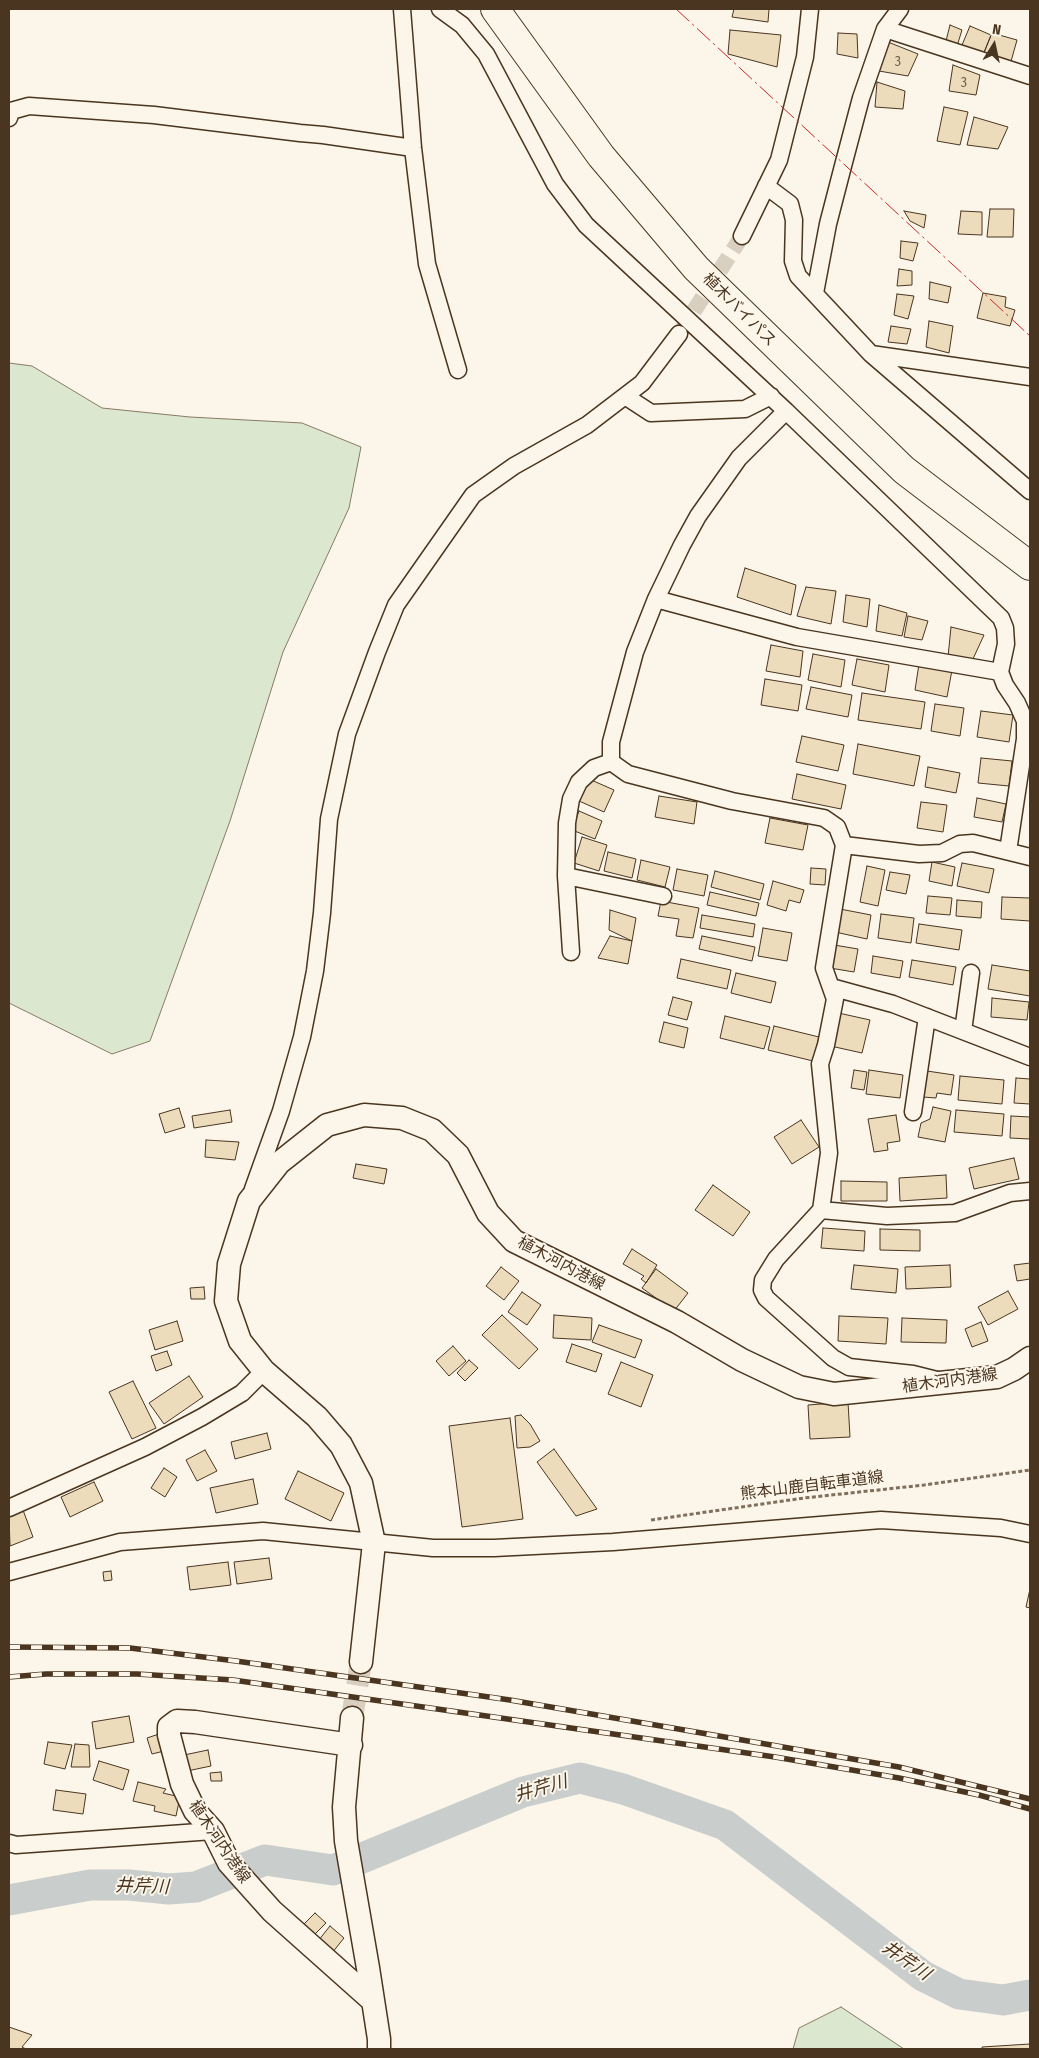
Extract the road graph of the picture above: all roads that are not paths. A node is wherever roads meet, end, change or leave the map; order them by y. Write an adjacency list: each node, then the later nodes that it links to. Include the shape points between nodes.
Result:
1 (402, 9): 9 (street)
2 (440, 9): 18 (street, via 462,25 486,54 555,184 586,225)
3 (496, 9): 21 (highway, 植木バイパス, via 601,156 696,268 904,470)
4 (810, 9): 10 (street, via 803,67 779,160)
5 (900, 9): 6 (street)
6 (886, 29): 7 (street); 12 (street, via 861,98 842,166)
7 (1030, 76)
8 (9, 118): 9 (street, via 11,112 29,106 154,115 323,134)
9 (412, 148): 15 (street, via 426,264)
10 (766, 186): 11 (street); 12 (street, via 790,204 794,220 793,261 798,276)
11 (742, 236)
12 (815, 293): 14 (street)
13 (679, 334): 17 (street, via 642,383)
14 (871, 354): 16 (street); 20 (street)
15 (458, 370)
16 (1030, 377)
17 (625, 396): 18 (street, via 651,413 745,409); 38 (street, via 587,425 514,466 473,496 396,605 347,734 329,819 315,970 302,1037 281,1111)
18 (771, 396): 19 (street)
19 (786, 410): 22 (street, via 739,458 715,490); 23 (street, via 1001,618 1006,644)
20 (1030, 491)
21 (1030, 566)
22 (656, 599): 23 (street, via 797,637); 24 (street, via 635,652 611,742)
23 (1000, 672): 26 (street, via 1024,721 1025,739)
24 (611, 762): 25 (street, via 628,774 683,790 824,818 837,827); 28 (street, via 594,768 579,782 571,799)
25 (844, 845): 26 (street, via 919,854 942,853 960,844 973,843); 32 (street, via 824,968)
26 (1008, 851): 27 (street)
27 (1030, 857)
28 (566, 876): 29 (street); 30 (street)
29 (663, 896)
30 (571, 952)
31 (971, 973): 34 (street)
32 (831, 987): 33 (street); 39 (street, via 835,999 820,1064 829,1153)
33 (927, 1017): 34 (street); 36 (street)
34 (963, 1031): 35 (street)
35 (1030, 1057)
36 (913, 1112)
37 (1030, 1191): 39 (street, via 1010,1193 955,1213 887,1216)
38 (249, 1201): 41 (main road, 植木河内港線, via 229,1264 226,1301 240,1341); 42 (main road, 植木河内港線, via 279,1163 327,1125 364,1115 402,1118 432,1130 458,1155 488,1213 514,1241 677,1322 742,1360 799,1387 834,1394)
39 (821, 1210): 42 (street, via 776,1258 763,1280 762,1290 766,1298 833,1358 849,1367 913,1374)
40 (1030, 1358): 42 (main road, 植木河内港線, via 997,1377)
41 (264, 1371): 43 (street, via 242,1393 202,1417 145,1447); 45 (main road, 植木河内港線, via 317,1417 341,1445 361,1483)
42 (946, 1383)
43 (9, 1508)
44 (1030, 1534): 45 (street, via 1001,1528 881,1520 613,1542 494,1548 433,1548)
45 (374, 1543): 46 (street, via 263,1532 120,1542); 47 (main road, 植木河内港線)
46 (9, 1572)
47 (361, 1662)
48 (352, 1718): 49 (main road)
49 (351, 1745): 50 (main road, 植木河内港線, via 177,1721 169,1727 169,1735 182,1784 195,1811); 52 (main road, via 344,1807 346,1841)
50 (213, 1831): 51 (street); 52 (main road, 植木河内港線, via 229,1862 251,1889)
51 (9, 1843)
52 (373, 2001): 53 (main road)
53 (379, 2049)

